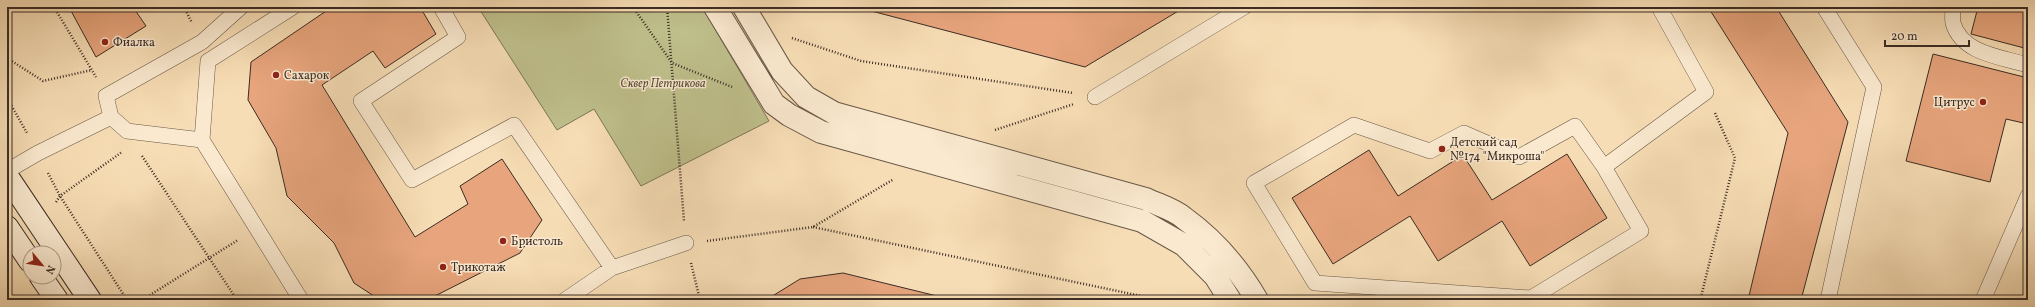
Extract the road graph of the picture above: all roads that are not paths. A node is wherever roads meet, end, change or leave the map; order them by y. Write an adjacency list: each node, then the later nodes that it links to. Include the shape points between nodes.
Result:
1 (241, 7): 12 (lane, via 202,42 106,96)
2 (293, 7): 13 (lane, via 208,60)
3 (440, 7): 21 (lane, via 458,37 361,101 412,180 514,125)
4 (715, 7): 27 (street, via 774,104 789,115 821,132 1142,221 1184,245 1215,276)
5 (1244, 7): 11 (lane)
6 (1660, 7): 14 (lane, via 1706,92)
7 (1824, 7): 29 (lane, via 1874,87)
8 (1953, 7): 10 (lane, via 1953,22 1962,41 1976,50)
9 (749, 16): 28 (street, via 782,71 806,97 834,113 1146,199 1189,221 1233,266)
10 (2028, 65)
11 (1095, 97)
12 (111, 117): 13 (lane, via 130,137); 15 (lane)
13 (202, 140): 25 (lane)
14 (1604, 167): 14 (lane, via 1575,126 1519,157 1464,133 1430,151 1354,125 1254,182 1315,283 1532,298 1641,231)
15 (7, 171)
16 (7, 176): 23 (street)
17 (2028, 196): 30 (lane)
18 (7, 227): 20 (street)
19 (686, 243): 21 (lane)
20 (22, 249)
21 (612, 268): 26 (lane)
22 (46, 285): 24 (street)
23 (84, 291): 24 (street)
24 (54, 299)
25 (301, 300)
26 (565, 300)
27 (1230, 300)
28 (1257, 300)
29 (1828, 300)
30 (1983, 300)

